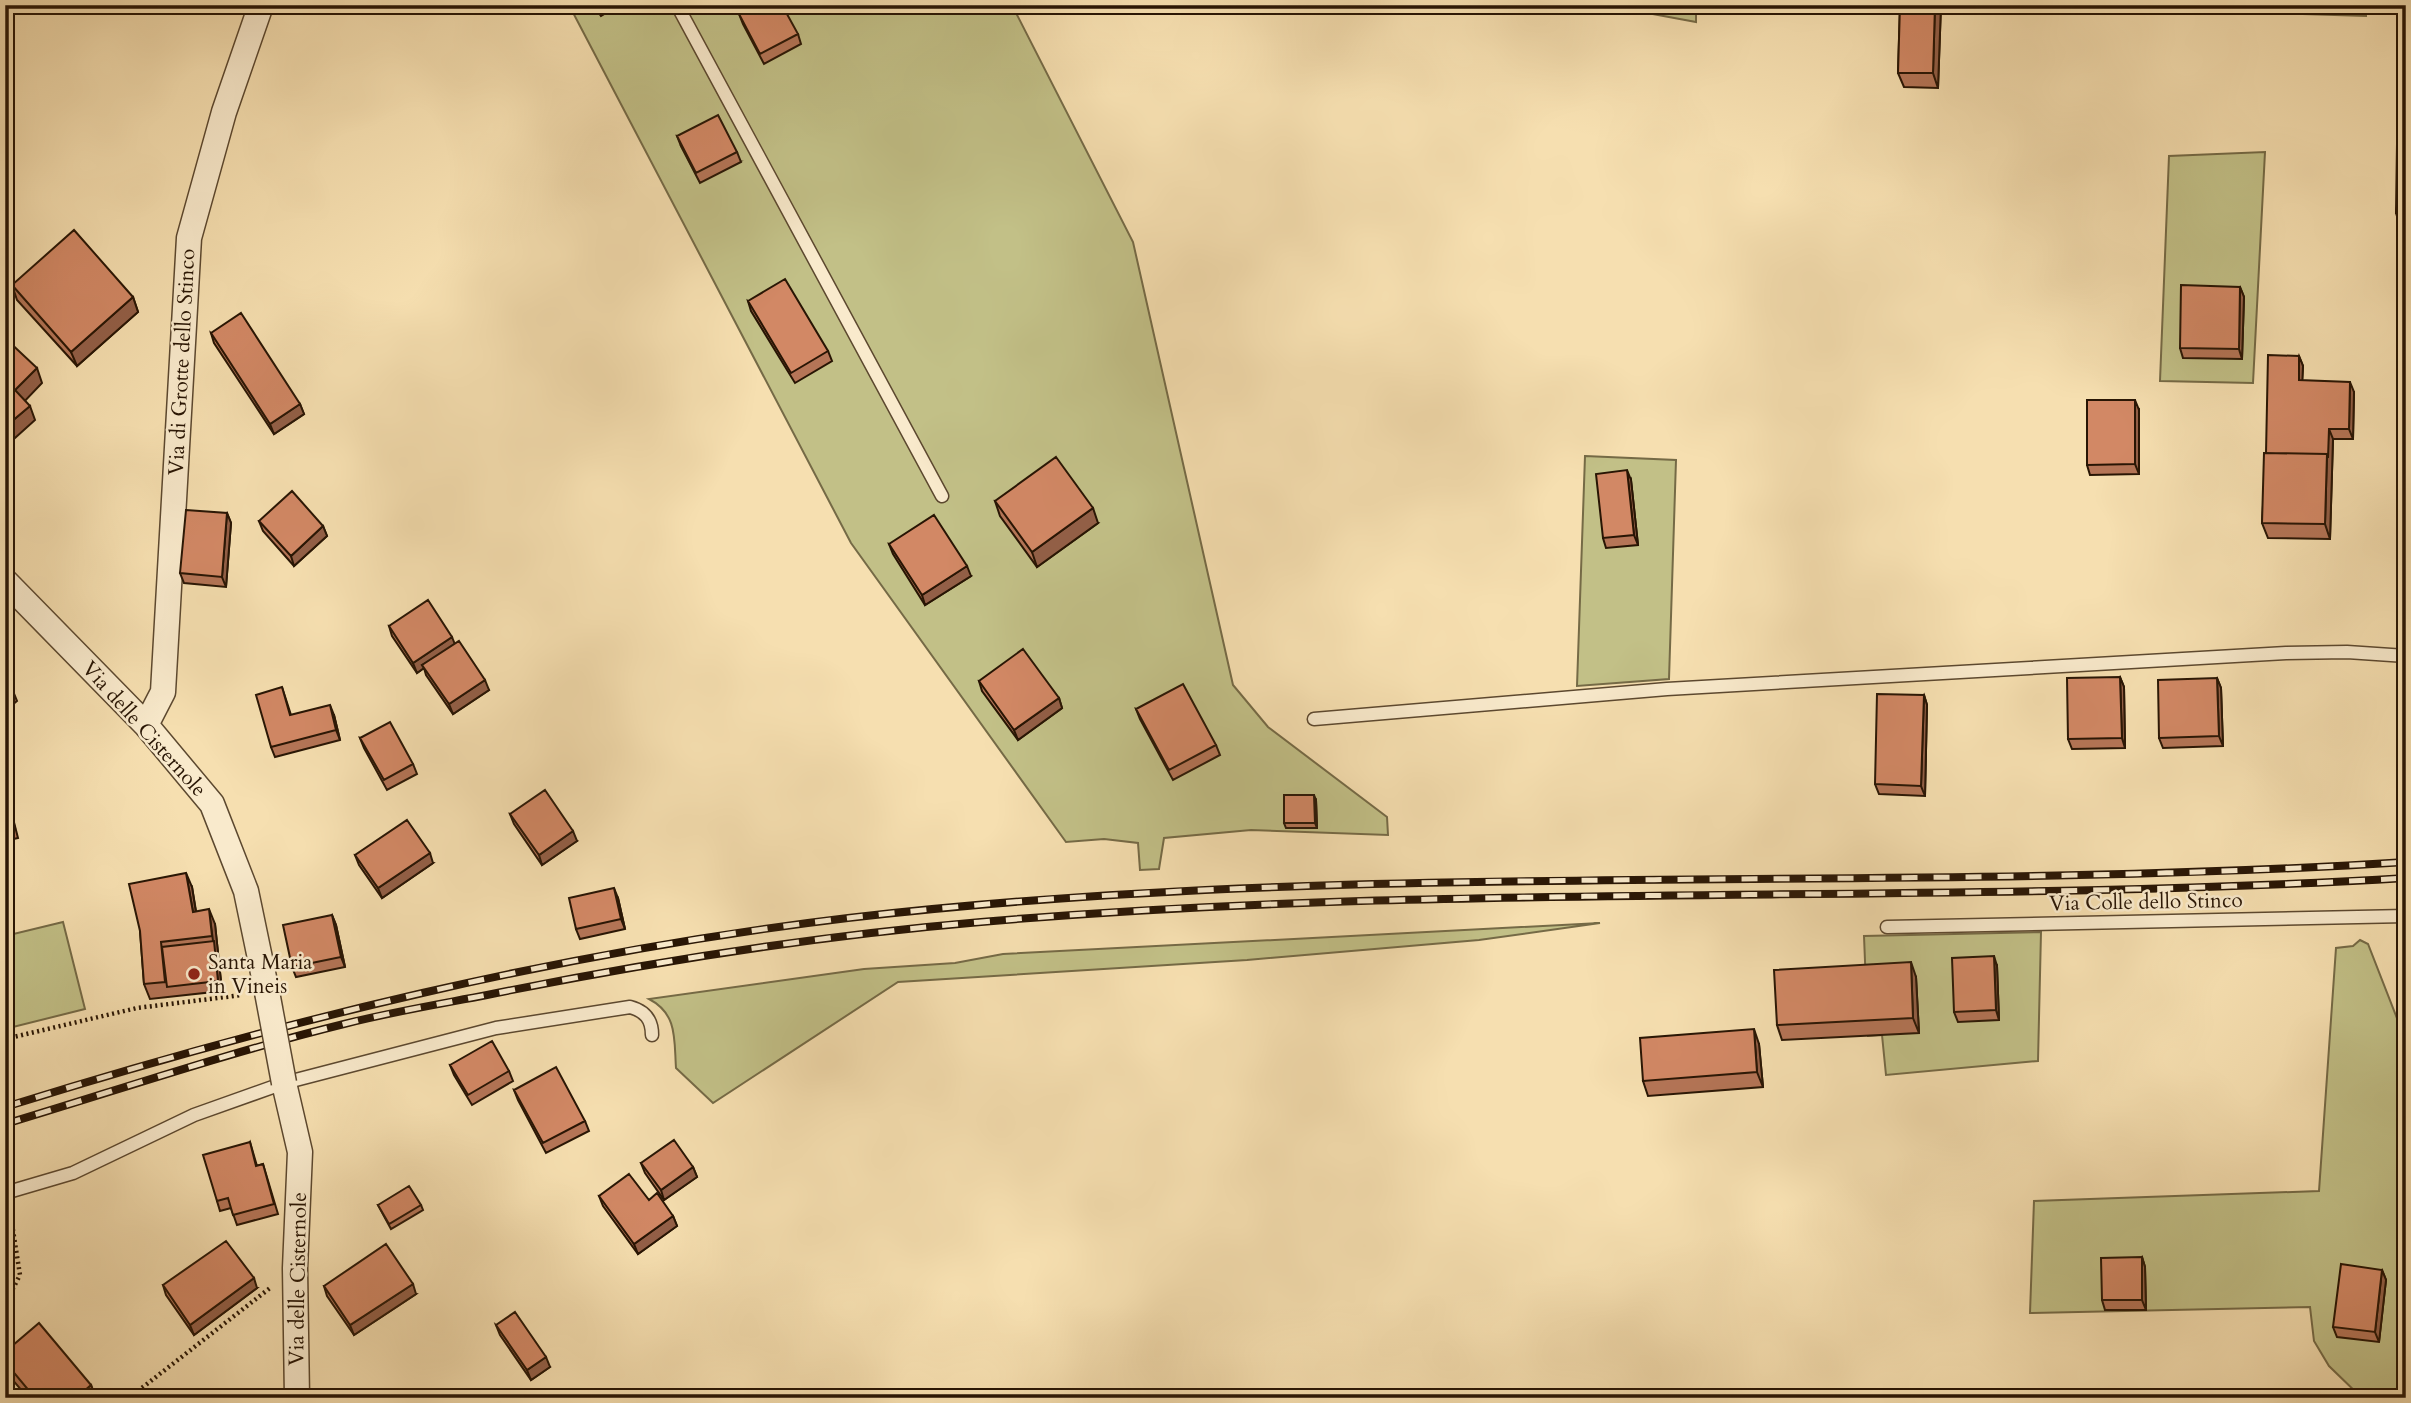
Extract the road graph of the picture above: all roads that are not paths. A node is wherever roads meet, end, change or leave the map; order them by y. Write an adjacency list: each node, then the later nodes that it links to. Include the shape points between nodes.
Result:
1 (261, 5): 7 (street, Via di Grotte dello Stinco, via 224,112 189,238 163,692)
2 (677, 5): 3 (lane)
3 (943, 496)
4 (5, 581): 7 (street, Via delle Cisternole)
5 (2406, 656): 6 (lane, via 2286,653 1653,690)
6 (1314, 719)
7 (146, 725): 11 (street, Via delle Cisternole, bridge, via 212,804 246,891)
8 (2406, 916): 9 (lane, Via Colle dello Stinco)
9 (1887, 927)
10 (653, 1035): 11 (lane, via 644,1013 621,1008 496,1028)
11 (284, 1083): 12 (lane, via 194,1115 73,1173); 13 (street, Via delle Cisternole, via 299,1152)
12 (6, 1193)
13 (297, 1398)

